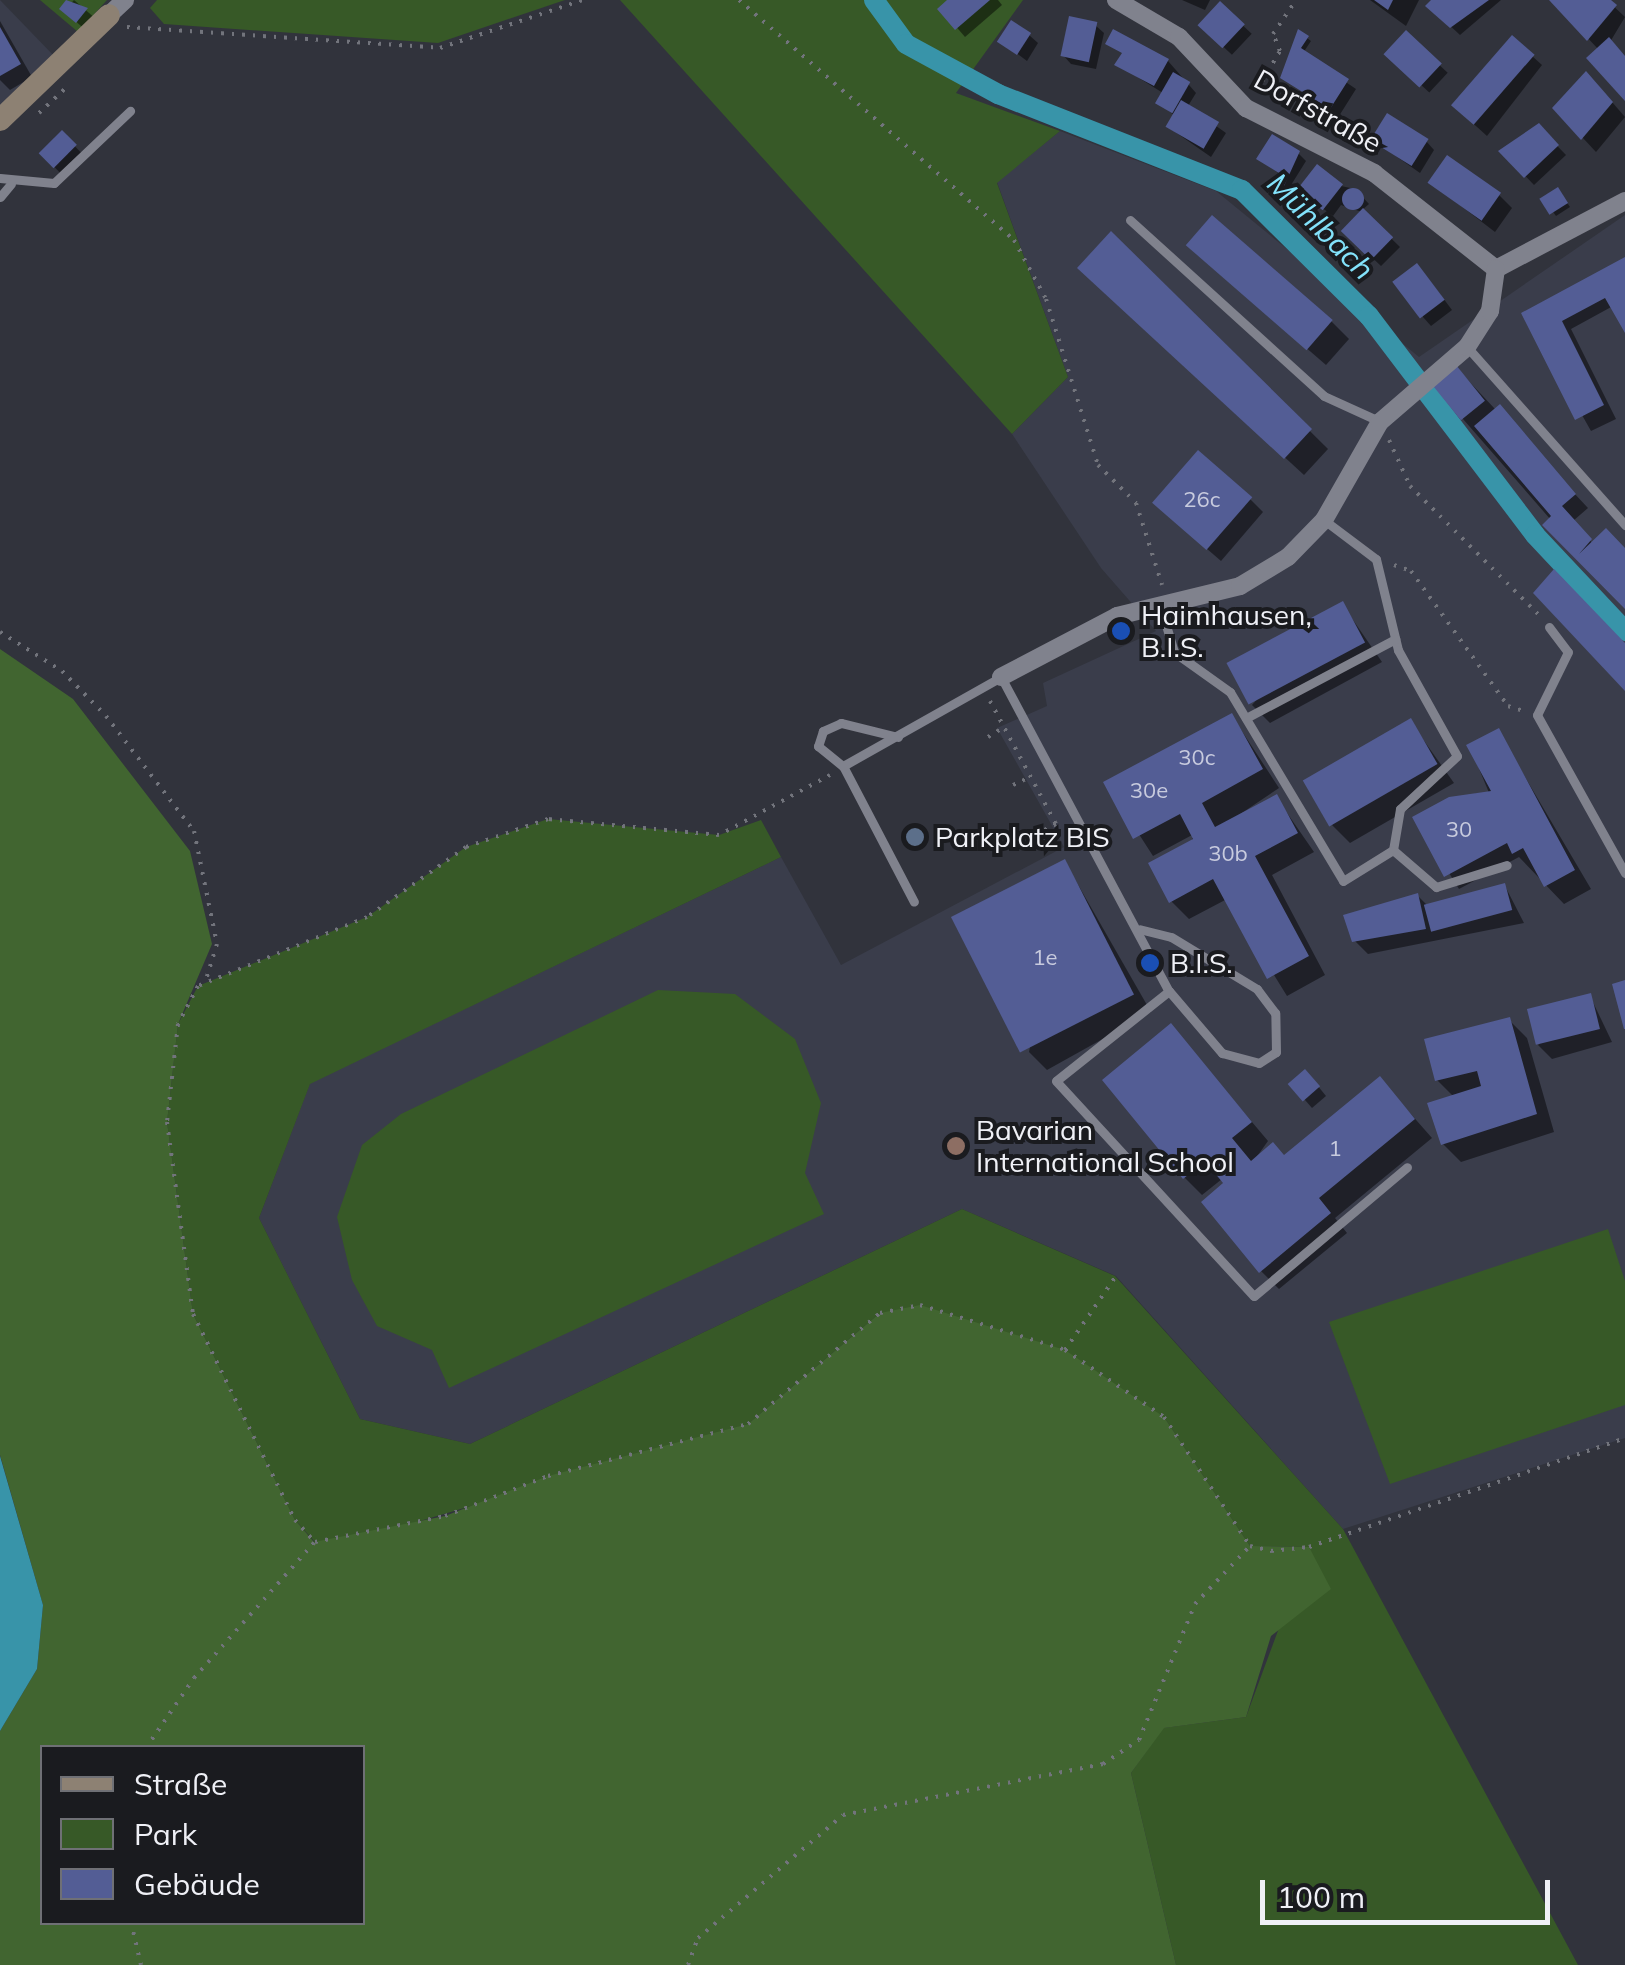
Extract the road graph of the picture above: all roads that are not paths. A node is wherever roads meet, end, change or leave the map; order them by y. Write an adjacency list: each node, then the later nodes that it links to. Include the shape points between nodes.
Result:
1 (1116, 0): 10 (street, Dorfstraße, via 1179,37 1246,108 1374,173)
2 (120, 10): 4 (street)
3 (130, 111): 6 (lane, via 54,184)
4 (0, 120)
5 (0, 178): 6 (lane)
6 (11, 184): 7 (lane)
7 (0, 197)
8 (1625, 201): 10 (street)
9 (1130, 220): 12 (lane, via 1324,396)
10 (1496, 268): 11 (street, via 1490,310)
11 (1467, 347): 12 (street); 14 (lane)
12 (1380, 422): 13 (street)
13 (1324, 520): 15 (street, via 1240,586); 17 (lane, via 1376,559)
14 (1625, 525)
15 (1162, 600): 18 (street); 19 (lane, via 1174,652 1230,692)
16 (1549, 628): 24 (lane, via 1568,652 1537,714)
17 (1395, 639): 19 (lane); 22 (lane, via 1457,756 1400,809)
18 (1001, 677): 20 (lane); 26 (lane)
19 (1246, 718): 22 (lane, via 1343,881)
20 (899, 737): 21 (lane); 21 (lane, via 841,723 822,731 823,757)
21 (844, 766): 25 (lane)
22 (1392, 850): 23 (lane, via 1436,887)
23 (1507, 865)
24 (1625, 873)
25 (914, 902)
26 (1140, 929): 27 (lane); 27 (lane, via 1171,936 1257,989 1275,1014 1276,1052 1259,1063 1222,1052)
27 (1169, 992): 28 (lane, via 1056,1081 1254,1296)
28 (1407, 1167)

